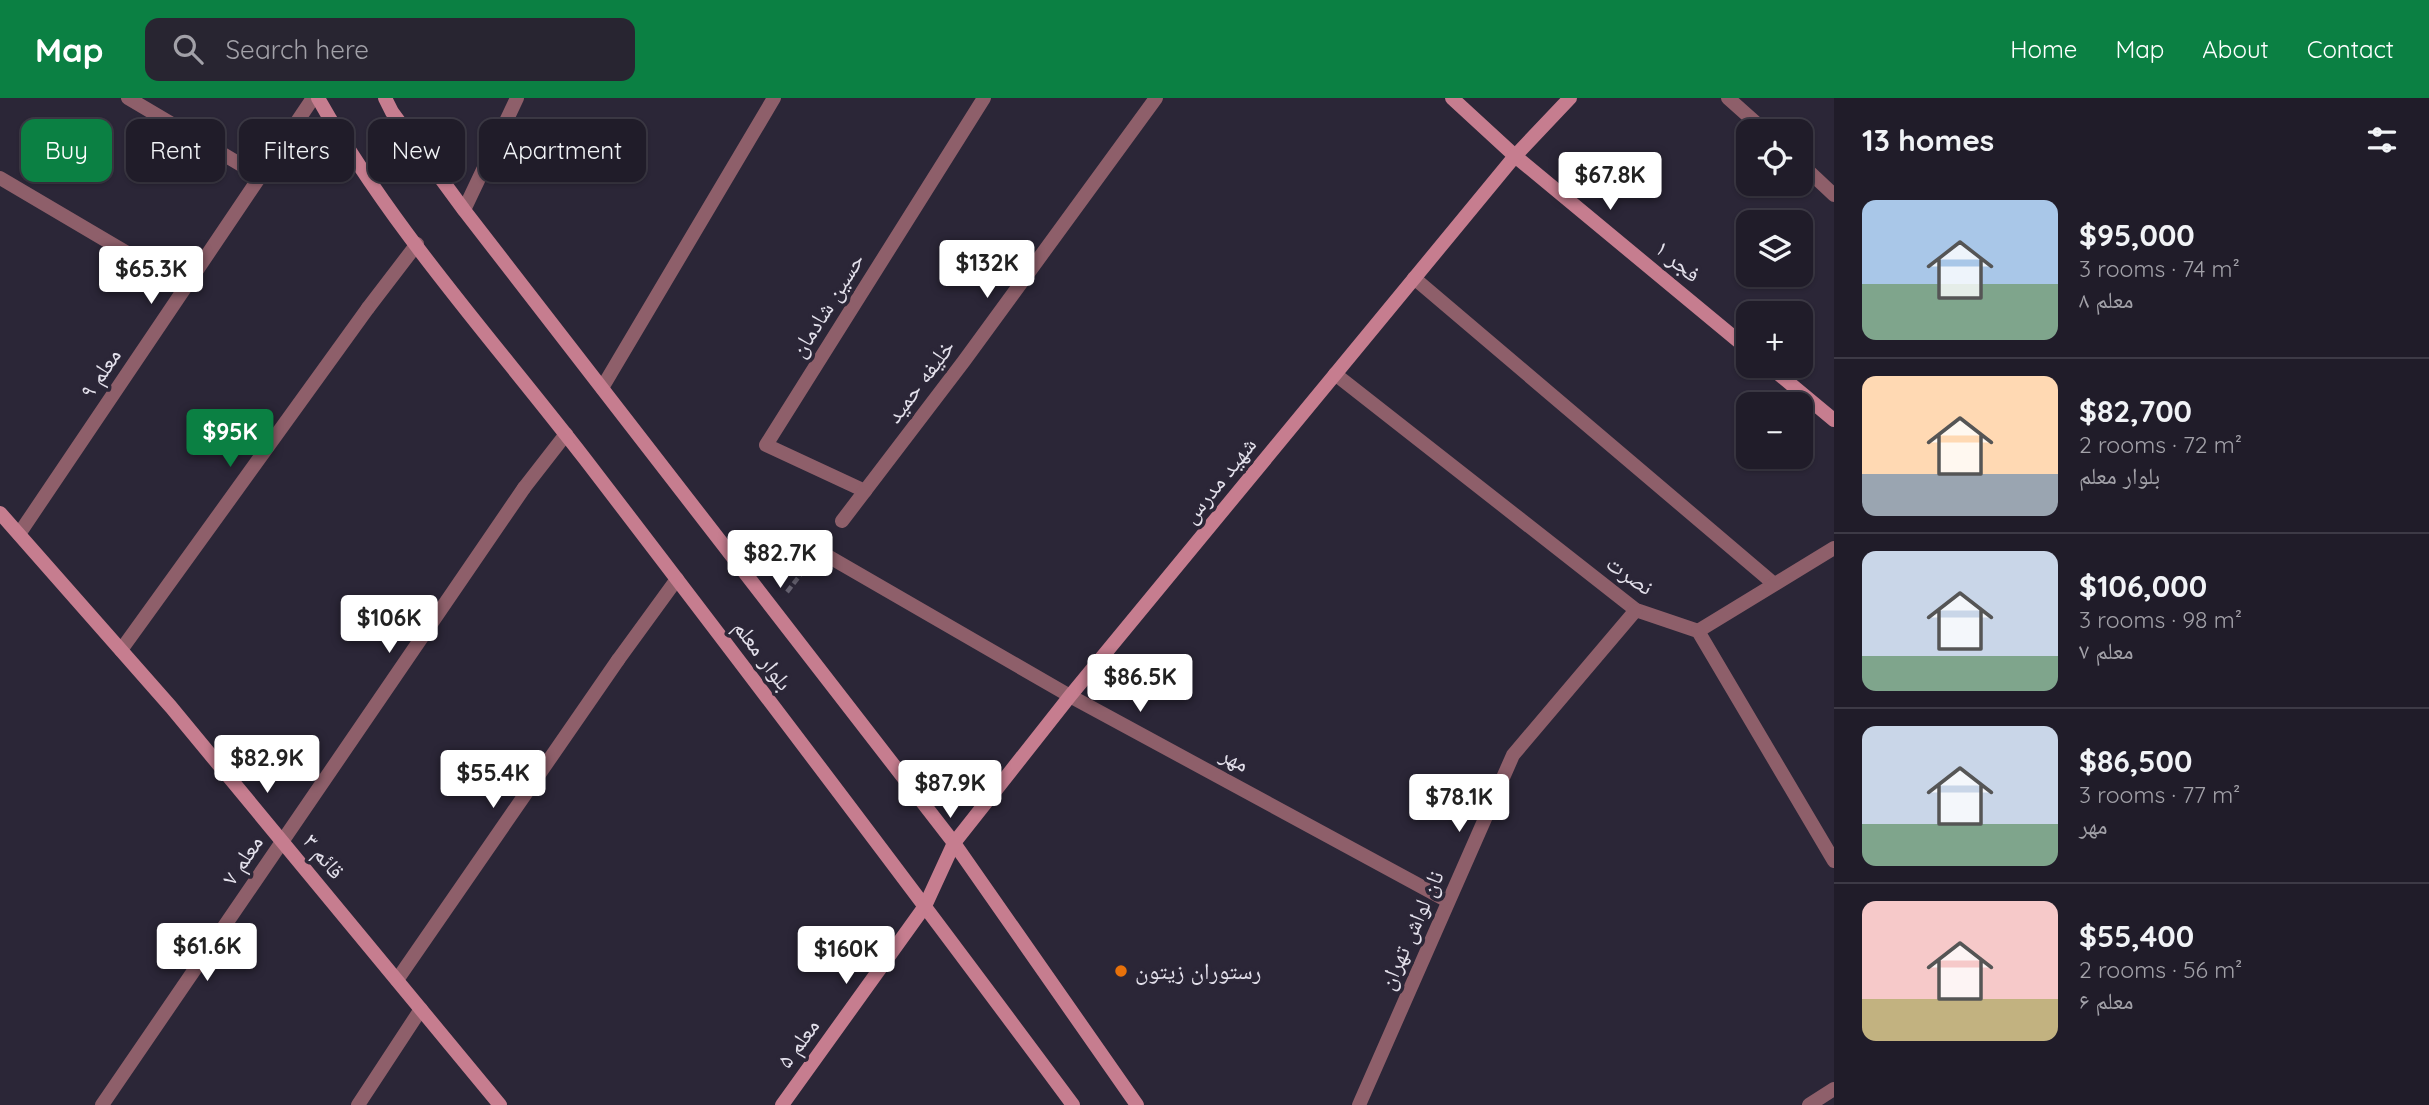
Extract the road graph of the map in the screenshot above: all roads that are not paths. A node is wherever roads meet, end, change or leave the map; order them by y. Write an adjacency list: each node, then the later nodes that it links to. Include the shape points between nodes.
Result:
1 (128, 98): 15 (street)
2 (313, 98): 12 (street, معلم ۹)
3 (318, 98): 21 (main road, بلوار معلم, via 342,140)
4 (385, 98): 20 (main road, بلوار معلم)
5 (517, 98): 20 (street)
6 (774, 98): 27 (street)
7 (984, 98): 30 (street, حسین شادمان, via 766,445)
8 (1156, 98): 30 (street, خلیفه حمید)
9 (1452, 98): 14 (main road, فجر ۱)
10 (1570, 98): 14 (main road, شهید مدرس)
11 (1728, 98): 13 (street)
12 (299, 119)
13 (1752, 119)
14 (1515, 156): 22 (main road, شهید مدرس); 24 (main road, فجر ۱)
15 (239, 164)
16 (1813, 175): 19 (street)
17 (0, 178): 23 (street)
18 (256, 182): 23 (street, معلم ۹)
19 (1834, 195)
20 (464, 210): 27 (main road, بلوار معلم)
21 (417, 244): 29 (main road, بلوار معلم); 40 (street)
22 (1414, 278): 25 (main road, شهید مدرس); 37 (street)
23 (186, 287): 33 (street, معلم ۹)
24 (1736, 339)
25 (1335, 374): 38 (street, نصرت); 41 (main road, شهید مدرس)
26 (1783, 378): 28 (main road)
27 (602, 388): 43 (main road, بلوار معلم)
28 (1834, 420)
29 (566, 434): 36 (main road, بلوار معلم); 42 (street, معلم ۷, via 524,488)
30 (865, 491): 32 (street, خلیفه حمید)
31 (0, 513): 33 (main road, قائم ۳)
32 (842, 520)
33 (19, 534): 40 (main road, قائم ۳)
34 (1834, 548): 37 (street)
35 (819, 551): 41 (street, مهر)
36 (677, 579): 46 (main road, بلوار معلم); 47 (street)
37 (1773, 583): 39 (street)
38 (1636, 610): 39 (street, نصرت); 45 (street, نان لواش تهران, via 1513,755)
39 (1698, 631): 44 (street)
40 (121, 650): 42 (main road, قائم ۳)
41 (1070, 696): 43 (main road, شهید مدرس); 45 (street, مهر)
42 (282, 841): 47 (main road, قائم ۳); 50 (street, معلم ۷)
43 (954, 843): 46 (main road, شهید مدرس); 55 (main road, بلوار معلم)
44 (1834, 861)
45 (1448, 901): 56 (street, نان لواش تهران)
46 (925, 906): 53 (main road, معلم ۵); 54 (main road, بلوار معلم)
47 (397, 980): 48 (main road, قائم ۳)
48 (421, 1009): 51 (street); 52 (main road, قائم ۳)
49 (1834, 1088): 57 (street)
50 (102, 1105)
51 (358, 1105)
52 (500, 1105)
53 (782, 1105)
54 (1073, 1105)
55 (1137, 1105)
56 (1359, 1105)
57 (1809, 1105)

